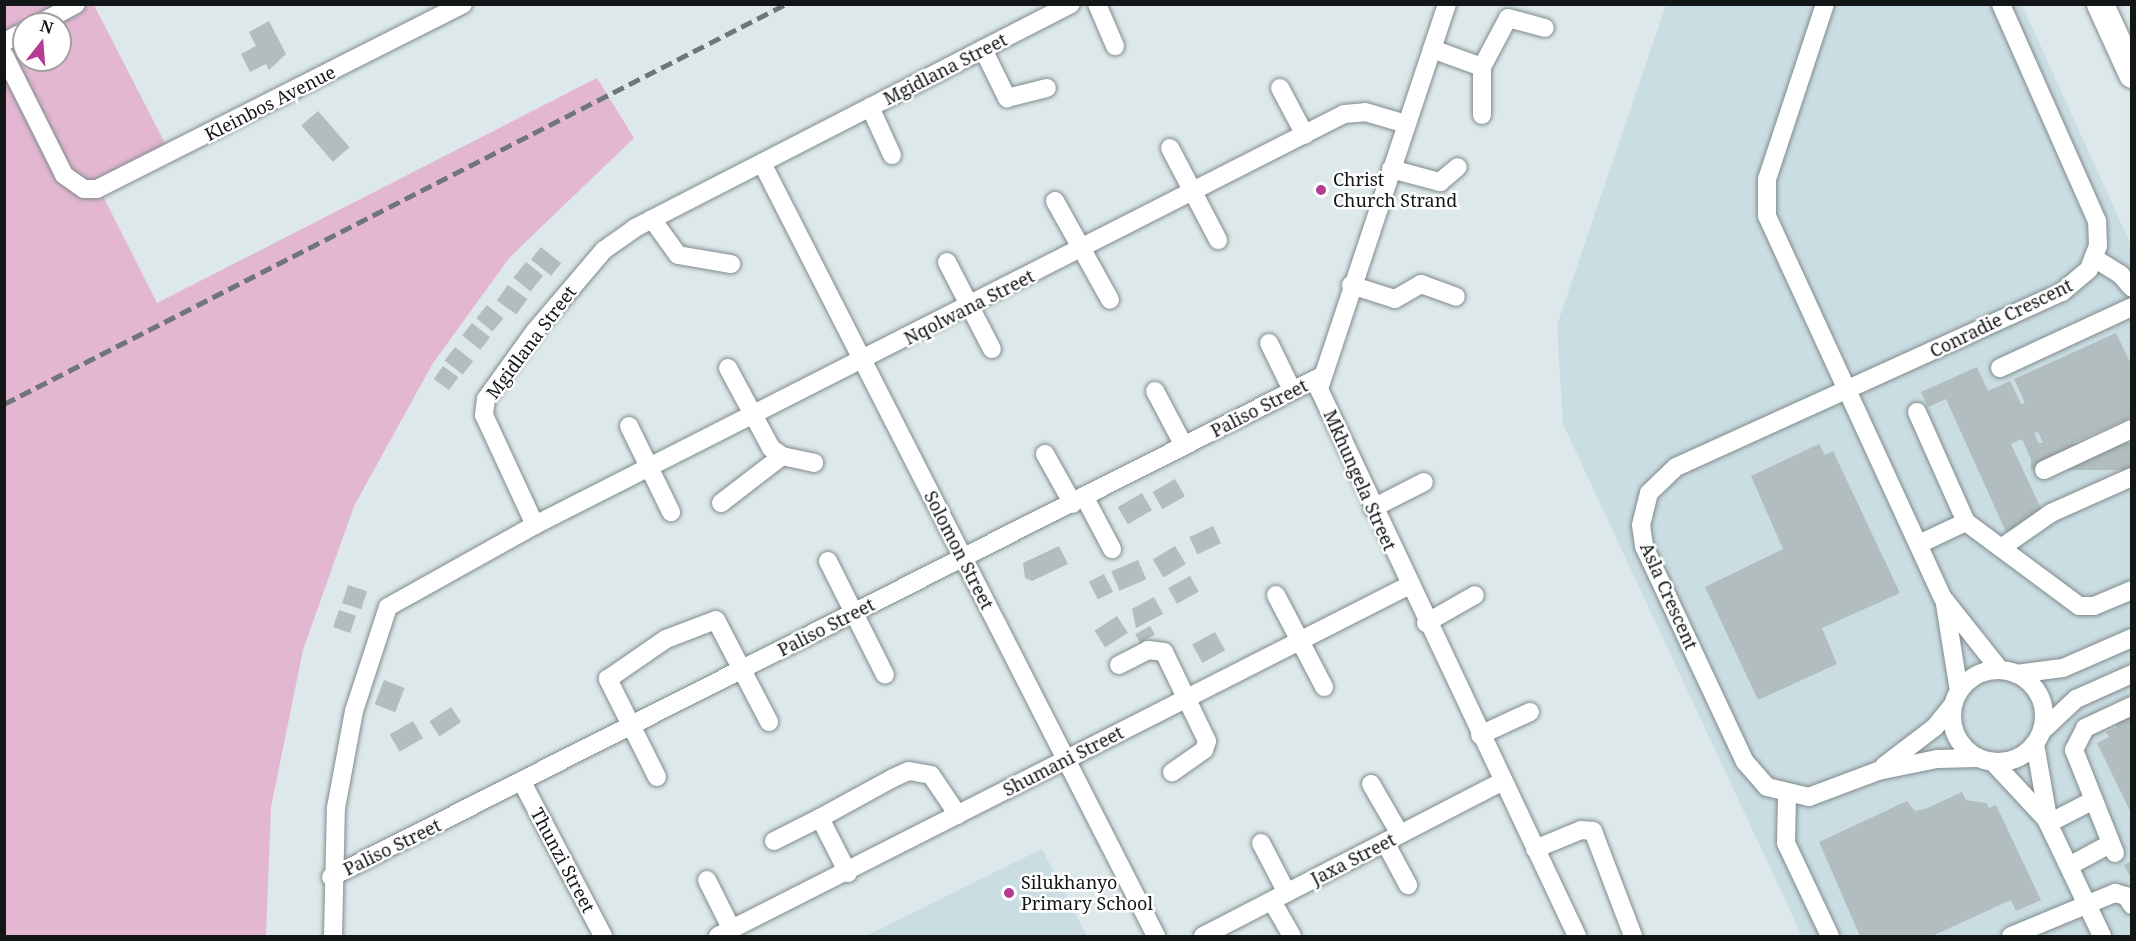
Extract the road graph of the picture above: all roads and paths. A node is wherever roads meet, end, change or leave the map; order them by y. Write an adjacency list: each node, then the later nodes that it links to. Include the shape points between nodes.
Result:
1 (76, 4): 9 (street)
2 (463, 4): 14 (street, Kleinbos Avenue, via 98,189 75,184 64,175)
3 (1071, 4): 12 (street, Mgidlana Street)
4 (1097, 4): 11 (street)
5 (1447, 4): 13 (street)
6 (1825, 4): 50 (street, via 1764,195 1771,225)
7 (2001, 4): 33 (street, Conradie Crescent, via 2093,208 2099,233)
8 (2100, 4): 16 (highway)
9 (61, 12)
10 (1545, 28): 15 (street, via 1508,18)
11 (1115, 46)
12 (983, 49): 17 (street, via 1007,98); 19 (street, Mgidlana Street)
13 (1432, 49): 15 (street); 21 (street)
14 (4, 55)
15 (1482, 67): 20 (street)
16 (2132, 74)
17 (1047, 88)
18 (1280, 88): 22 (street)
19 (870, 107): 24 (street); 25 (street, Mgidlana Street)
20 (1482, 115)
21 (1406, 124): 22 (street, Nqolwana Street, via 1359,111); 27 (street)
22 (1305, 135): 28 (street, Nqolwana Street)
23 (1170, 148): 28 (street)
24 (892, 155)
25 (762, 163): 30 (street, Mgidlana Street); 44 (street, Solomon Street)
26 (1458, 168): 27 (street, via 1440,182)
27 (1391, 169): 36 (street)
28 (1194, 192): 31 (street); 32 (street, Nqolwana Street)
29 (1055, 201): 32 (street)
30 (652, 219): 35 (street, via 678,255); 68 (street, Mgidlana Street, via 591,264 486,399 486,425)
31 (1218, 240)
32 (1082, 249): 39 (street); 41 (street, Nqolwana Street)
33 (2094, 258): 37 (street); 50 (street, Conradie Crescent, via 2081,278 2061,292)
34 (947, 262): 41 (street)
35 (731, 264)
36 (1351, 285): 38 (street, via 1395,299 1422,284); 47 (street)
37 (2132, 288)
38 (1456, 297)
39 (1110, 300)
40 (2132, 307): 46 (street)
41 (969, 308): 43 (street); 44 (street, Nqolwana Street)
42 (1269, 343): 48 (street)
43 (992, 349)
44 (863, 361): 52 (street, Nqolwana Street); 72 (street, Solomon Street)
45 (728, 368): 52 (street)
46 (2000, 368)
47 (1320, 377): 48 (street, Paliso Street); 65 (street, Mkhungela Street, via 1325,404)
48 (1292, 390): 55 (street, Paliso Street)
49 (1155, 391): 55 (street)
50 (1845, 391): 69 (street); 105 (street, Asla Crescent, via 1676,467 1656,482 1642,515 1644,546 1745,762 1758,780)
51 (1917, 412): 67 (street)
52 (756, 415): 57 (street, via 771,448); 59 (street, Nqolwana Street)
53 (629, 426): 59 (street)
54 (2132, 429): 60 (street)
55 (1184, 446): 63 (street, Paliso Street)
56 (1045, 453): 63 (street)
57 (782, 456): 58 (street); 64 (street)
58 (814, 463)
59 (647, 468): 66 (street); 68 (street, Nqolwana Street)
60 (2044, 470)
61 (2132, 477): 70 (street, via 2051,513)
62 (1424, 482): 65 (street)
63 (1079, 501): 71 (street); 72 (street, Paliso Street)
64 (721, 503)
65 (1373, 508): 74 (street, Mkhungela Street)
66 (671, 512)
67 (1966, 522): 69 (street); 70 (street)
68 (535, 525): 116 (street, via 388,607 354,711 331,840)
69 (1919, 544): 78 (street)
70 (2001, 548): 75 (street, via 2079,606 2094,606)
71 (1112, 549)
72 (963, 558): 79 (street, Paliso Street); 97 (street, Solomon Street)
73 (828, 561): 79 (street)
74 (1408, 586): 80 (street, Mkhungela Street); 82 (street, Shumani Street)
75 (2132, 590)
76 (1275, 595): 82 (street)
77 (1476, 595): 80 (street)
78 (1944, 598): 85 (street); 89 (street)
79 (854, 613): 84 (street, Paliso Street); 87 (street)
80 (1426, 623): 95 (street, Mkhungela Street)
81 (2132, 638): 85 (street, via 2063,668)
82 (1300, 640): 88 (street); 90 (street, Shumani Street)
83 (1119, 665): 90 (street, via 1161,649)
84 (744, 669): 93 (street); 94 (street, Paliso Street); 94 (street, via 716,620 666,639 609,674)
85 (2008, 672): 89 (street, via 1976,676); 96 (street, via 2042,703)
86 (2132, 674): 96 (street, via 2076,699)
87 (885, 675)
88 (1324, 687)
89 (1956, 698): 98 (street, via 1956,736); 99 (street, Asla Crescent, via 1919,742)
90 (1184, 699): 97 (street, Shumani Street); 100 (street, via 1206,746)
91 (2132, 706): 106 (street, via 2077,738 2075,756)
92 (1530, 712): 95 (street)
93 (769, 722)
94 (631, 728): 101 (street); 103 (street, Paliso Street)
95 (1480, 735): 102 (street, Mkhungela Street)
96 (2038, 738): 98 (street, via 2016,758); 109 (street)
97 (1066, 759): 107 (street, Shumani Street); 125 (street, Solomon Street)
98 (1986, 760): 99 (street, Asla Crescent, via 1936,759); 109 (street)
99 (1878, 771): 105 (street, Asla Crescent, via 1819,795)
100 (1172, 772)
101 (657, 777)
102 (1503, 781): 110 (street, Jaxa Street); 113 (street, Mkhungela Street)
103 (523, 784): 116 (street, Paliso Street); 124 (street, Thunzi Street)
104 (1371, 784): 110 (street)
105 (1787, 795): 130 (street, via 1786,843)
106 (2091, 802): 109 (street); 114 (street, via 2112,848)
107 (958, 815): 108 (street, via 938,780 915,771); 115 (street, Shumani Street)
108 (820, 818): 111 (street); 115 (street)
109 (2048, 821): 114 (street)
110 (1393, 838): 118 (street); 119 (street, Jaxa Street)
111 (774, 841)
112 (1261, 843): 119 (street)
113 (1535, 849): 128 (street, Mkhungela Street); 129 (street, via 1581,830 1593,831)
114 (2069, 866): 120 (street)
115 (848, 873): 122 (street, Shumani Street)
116 (331, 877): 123 (street)
117 (707, 880): 122 (street)
118 (1408, 885)
119 (1279, 897): 126 (street, Jaxa Street); 127 (street)
120 (2086, 902): 121 (street, via 2121,893); 131 (street); 132 (street)
121 (2132, 905)
122 (725, 933)
123 (333, 936)
124 (603, 936)
125 (1156, 936)
126 (1203, 936)
127 (1292, 936)
128 (1576, 936)
129 (1634, 936)
130 (1830, 936)
131 (2011, 936)
132 (2102, 936)

